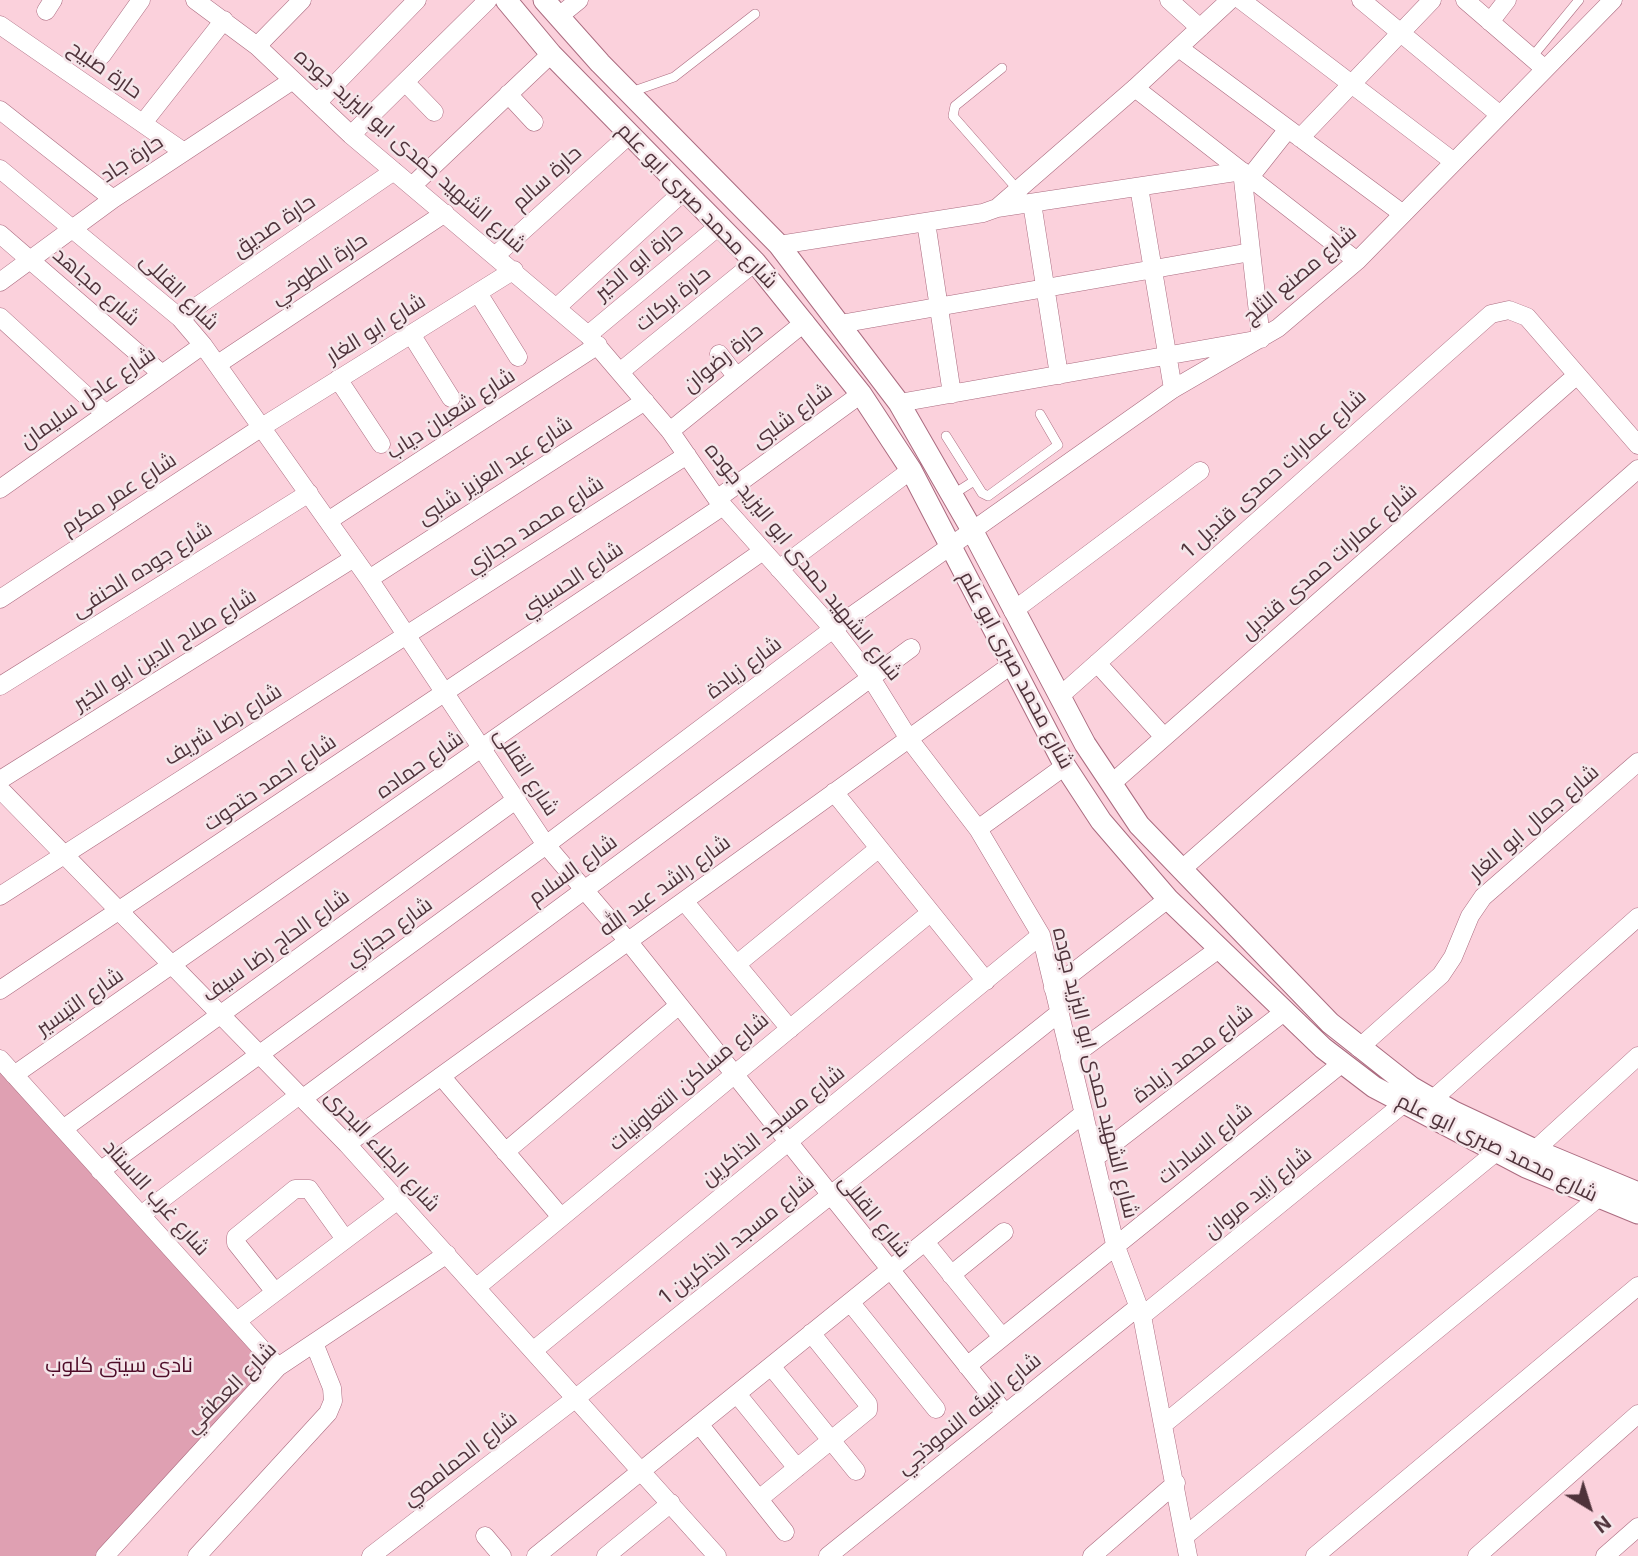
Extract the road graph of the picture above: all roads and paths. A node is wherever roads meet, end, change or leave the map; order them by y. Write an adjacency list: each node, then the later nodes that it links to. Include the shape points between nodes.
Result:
1 (141, 0): 28 (street)
2 (302, 0): 25 (street)
3 (417, 0): 37 (street)
4 (488, 0): 32 (street)
5 (506, 0): 27 (street, شارع محمد صبرى ابو علم)
6 (544, 0): 19 (street, شارع محمد صبرى ابو علم)
7 (579, 0): 19 (street)
8 (1169, 0): 23 (street)
9 (1230, 0): 23 (street)
10 (1241, 0): 33 (street)
11 (1361, 0): 24 (street)
12 (1432, 0): 24 (street)
13 (1465, 0): 21 (street)
14 (1507, 0): 21 (street)
15 (1579, 0): 29 (lane)
16 (1613, 0): 29 (street, شارع مصنع الثلج)
17 (205, 3): 20 (street, شارع الشهيد حمدى ابو اليزيد جوده)
18 (755, 14): 35 (lane, via 674,77)
19 (558, 17): 35 (street, شارع محمد صبرى ابو علم)
20 (224, 20): 25 (street, شارع الشهيد حمدى ابو اليزيد جوده); 42 (street)
21 (1490, 22): 29 (street)
22 (0, 25): 42 (street, حارة صبيح)
23 (1200, 28): 26 (street)
24 (1401, 33): 33 (street); 40 (street)
25 (257, 46): 31 (street, شارع الشهيد حمدى ابو اليزيد جوده)
26 (1179, 48): 34 (street); 43 (street)
27 (551, 54): 36 (street); 45 (street, شارع محمد صبرى ابو علم)
28 (102, 55)
29 (1539, 63): 40 (street, شارع مصنع الثلج)
30 (1002, 68): 54 (lane, via 955,106 953,116)
31 (293, 80): 37 (street, شارع الشهيد حمدى ابو اليزيد جوده); 46 (street, حارة جاد)
32 (405, 82): 39 (street); 44 (street)
33 (1352, 84): 43 (street); 47 (street)
34 (1135, 88): 50 (street); 54 (street)
35 (629, 93): 62 (street, شارع محمد صبرى ابو علم)
36 (509, 94): 41 (street); 51 (street)
37 (317, 103): 44 (street, شارع الشهيد حمدى ابو اليزيد جوده)
38 (0, 110): 55 (street)
39 (434, 112)
40 (1500, 115): 47 (street, شارع مصنع الثلج)
41 (534, 122)
42 (143, 123): 46 (street, حارة صبيح)
43 (1294, 133): 50 (street); 57 (street)
44 (351, 135): 49 (street, شارع الشهيد حمدى ابو اليزيد جوده)
45 (629, 135): 53 (street, شارع محمد صبرى ابو علم); 64 (street, حارة سالم)
46 (184, 152): 55 (street, حارة جاد)
47 (1454, 162): 57 (street, شارع مصنع الثلج)
48 (0, 169): 60 (street, شارع القللى)
49 (394, 171): 51 (street, شارع الشهيد حمدى ابو اليزيد جوده); 76 (street, حارة صديق)
50 (1246, 174): 52 (street); 63 (street); 66 (street)
51 (412, 186): 56 (street, شارع الشهيد حمدى ابو اليزيد جوده)
52 (1139, 187): 54 (street); 68 (street)
53 (685, 190): 59 (street, شارع محمد صبرى ابو علم); 74 (street)
54 (1026, 197): 58 (street, via 997,208); 71 (street)
55 (113, 199): 60 (street, حارة جاد)
56 (445, 213): 64 (street, شارع الشهيد حمدى ابو اليزيد جوده); 86 (street, حارة الطوخي)
57 (1403, 214): 66 (street, شارع مصنع الثلج)
58 (926, 222): 62 (street); 73 (street)
59 (720, 225): 67 (street, شارع محمد صبرى ابو علم); 81 (street, حارة ابو الخير)
60 (73, 227): 65 (street, حارة جاد); 76 (street, شارع القللى)
61 (0, 233): 65 (street, شارع مجاهد)
62 (779, 246): 78 (street, شارع محمد صبرى ابو علم)
63 (1251, 252): 68 (street); 80 (street)
64 (496, 256): 69 (street, شارع الشهيد حمدى ابو اليزيد جوده)
65 (29, 259): 70 (street, حارة جاد); 88 (street, شارع مجاهد)
66 (1357, 261): 80 (street, شارع مصنع الثلج)
67 (755, 262): 77 (street, شارع محمد صبرى ابو علم); 87 (street, حارة بركات)
68 (1153, 269): 71 (street); 84 (street)
69 (514, 270): 72 (street, شارع ابو الغار); 74 (street, شارع الشهيد حمدى ابو اليزيد جوده)
70 (0, 282)
71 (1045, 288): 73 (street); 89 (street)
72 (478, 293): 79 (street, شارع ابو الغار); 85 (street)
73 (939, 307): 78 (street); 95 (street)
74 (556, 308): 81 (street, شارع الشهيد حمدى ابو اليزيد جوده)
75 (0, 317): 99 (street)
76 (180, 318): 82 (street, شارع القللى)
77 (805, 321): 91 (street, حارة رضوان); 94 (street, شارع محمد صبرى ابو علم)
78 (840, 324): 98 (street, شارع محمد صبرى ابو علم)
79 (411, 334): 92 (street, شارع ابو الغار); 96 (street)
80 (1261, 339): 84 (street); 93 (street, شارع مصنع الثلج)
81 (593, 340): 87 (street, شارع الشهيد حمدى ابو اليزيد جوده); 115 (street, شارع شعبان دياب)
82 (203, 345): 86 (street, شارع القللى); 88 (street, شارع عادل سليمان)
83 (719, 354): 91 (street)
84 (1167, 356): 89 (street); 93 (street)
85 (518, 357)
86 (218, 364): 101 (street, شارع القللى)
87 (621, 371): 97 (street, شارع الشهيد حمدى ابو اليزيد جوده)
88 (162, 374): 99 (street, شارع عادل سليمان)
89 (1059, 374): 95 (street)
90 (1577, 375): 105 (street); 127 (street, شارع عمارات حمدى قنديل 1, via 1527,317 1509,310 1482,319); 133 (street, شارع عمارات حمدى قنديل)
91 (736, 376): 102 (street, حارة رضوان)
92 (338, 379): 101 (street, شارع ابو الغار); 104 (street)
93 (1173, 389): 116 (street, شارع مصنع الثلج)
94 (860, 394): 108 (street, شارع محمد صبرى ابو علم); 114 (street, شارع شلبى)
95 (952, 394): 98 (street)
96 (451, 398)
97 (645, 401): 102 (street, شارع الشهيد حمدى ابو اليزيد جوده); 121 (street, شارع عبد العزيز شلبى)
98 (899, 403): 113 (street, شارع محمد صبرى ابو علم)
99 (106, 414): 111 (street, شارع عادل سليمان)
100 (1040, 414): 110 (lane, via 1057,439 1056,447 991,495 984,496)
101 (262, 427): 112 (street, شارع القللى); 122 (street, شارع عمر مكرم)
102 (670, 431): 106 (street, شارع الشهيد حمدى ابو اليزيد جوده)
103 (946, 436): 110 (lane)
104 (381, 443)
105 (1638, 445)
106 (687, 454): 114 (street, شارع الشهيد حمدى ابو اليزيد جوده); 125 (street, شارع محمد حجازي)
107 (1638, 469): 149 (street)
108 (911, 470): 117 (street, شارع محمد صبرى ابو علم); 120 (street)
109 (1200, 471): 123 (street)
110 (974, 481): 113 (lane)
111 (2, 483)
112 (309, 493): 115 (street, شارع القللى); 130 (street, شارع جوده الحنفى)
113 (952, 495): 116 (street, شارع محمد صبرى ابو علم)
114 (720, 503): 118 (street, شارع الشهيد حمدى ابو اليزيد جوده); 131 (street, شارع الحسيني)
115 (328, 521): 119 (street, شارع القللى)
116 (972, 530): 117 (street, شارع زيادة); 123 (street, شارع محمد صبرى ابو علم)
117 (951, 545): 124 (street, شارع زيادة); 128 (street, شارع محمد صبرى ابو علم)
118 (763, 551): 120 (street, شارع الشهيد حمدى ابو اليزيد جوده); 135 (street, شارع حماده)
119 (355, 558): 121 (street, شارع القللى); 138 (street, شارع صلاح الدين ابو الخير)
120 (779, 569): 124 (street, شارع الشهيد حمدى ابو اليزيد جوده)
121 (369, 579): 125 (street, شارع القللى)
122 (0, 599)
123 (1013, 611): 132 (street, شارع محمد صبرى ابو علم)
124 (833, 629): 129 (street, شارع الشهيد حمدى ابو اليزيد جوده); 146 (street, شارع زيادة)
125 (407, 635): 131 (street, شارع القللى); 148 (street, شارع رضا شريف)
126 (911, 648): 129 (street, شارع السلام)
127 (1097, 663): 132 (street, شارع عمارات حمدى قنديل 1); 133 (street)
128 (1011, 665): 134 (street, شارع راشد عبد الله); 137 (street, شارع محمد صبرى ابو علم)
129 (871, 678): 134 (street, شارع الشهيد حمدى ابو اليزيد جوده); 150 (street, شارع السلام)
130 (0, 685)
131 (447, 692): 135 (street, شارع القللى); 154 (street, شارع احمد حتحوت)
132 (1060, 696): 139 (street, شارع محمد صبرى ابو علم)
133 (1164, 737): 139 (street, شارع عمارات حمدى قنديل)
134 (909, 738): 141 (street, شارع راشد عبد الله); 145 (street, شارع الشهيد حمدى ابو اليزيد جوده)
135 (483, 748): 142 (street, شارع القللى); 161 (street, شارع حماده)
136 (1638, 762): 170 (street, شارع جمال ابو الغار, via 1483,897 1441,975)
137 (1065, 766): 145 (street); 152 (street, شارع محمد صبرى ابو علم, via 1101,821)
138 (0, 780)
139 (1111, 784): 149 (street, شارع محمد صبرى ابو علم, via 1139,825)
140 (0, 789): 144 (street, شارع الجلاء البحرى)
141 (834, 792): 147 (street); 153 (street, شارع راشد عبد الله)
142 (517, 799): 146 (street, شارع القللى); 168 (street, شارع الحاج رضا سيف)
143 (0, 813): 144 (street)
144 (25, 814): 148 (street, شارع الجلاء البحرى)
145 (978, 829): 157 (street, شارع الشهيد حمدى ابو اليزيد جوده)
146 (546, 845): 150 (street, شارع القللى); 171 (street, شارع حجازي)
147 (878, 849): 155 (street); 160 (street)
148 (63, 853): 151 (street, شارع رضا شريف); 154 (street, شارع الجلاء البحرى)
149 (1181, 870): 170 (street, شارع محمد صبرى ابو علم)
150 (583, 891): 158 (street, شارع القللى); 179 (street, شارع السلام)
151 (0, 896)
152 (1168, 899): 159 (street, شارع محمد صبرى ابو علم); 163 (street)
153 (684, 901): 158 (street, شارع راشد عبد الله); 160 (street)
154 (118, 911): 161 (street, شارع الجلاء البحرى); 164 (street, شارع احمد حتحوت)
155 (930, 913): 162 (street); 169 (street, شارع مساكن التعاونيات)
156 (1638, 917): 180 (street)
157 (1041, 935): 162 (street, شارع مسجد الذاكرين); 163 (street, شارع الشهيد حمدى ابو اليزيد جوده)
158 (628, 941): 165 (street, شارع القللى); 178 (street, شارع راشد عبد الله)
159 (1220, 947): 166 (street, شارع محمد صبرى ابو علم); 173 (street)
160 (737, 964): 169 (street)
161 (171, 966): 168 (street, شارع الجلاء البحرى); 177 (street, شارع التيسير)
162 (986, 981): 184 (street, شارع مسجد الذاكرين)
163 (1052, 988): 167 (street, شارع الشهيد حمدى ابو اليزيد جوده)
164 (0, 990)
165 (679, 1005): 176 (street, شارع القللى); 187 (street)
166 (1284, 1012): 175 (street, شارع محمد صبرى ابو علم); 189 (street, شارع محمد زيادة)
167 (1059, 1013): 173 (street, شارع الشهيد حمدى ابو اليزيد جوده); 192 (street, شارع مسجد الذاكرين 1)
168 (220, 1015): 171 (street, شارع الجلاء البحرى); 183 (street, شارع الحاج رضا سيف)
169 (790, 1029): 176 (street, شارع مساكن التعاونيات)
170 (1359, 1048): 180 (street, شارع محمد صبرى ابو علم)
171 (259, 1055): 179 (street, شارع الجلاء البحرى); 190 (street, شارع حجازي)
172 (1638, 1056): 186 (street)
173 (1070, 1058): 182 (street, شارع الشهيد حمدى ابو اليزيد جوده)
174 (0, 1059): 177 (street, شارع غرب الاستاد)
175 (1341, 1064): 181 (street, شارع محمد صبرى ابو علم); 201 (street, شارع السادات)
176 (735, 1074): 184 (street, شارع القللى); 197 (street, شارع مساكن التعاونيات)
177 (14, 1075): 183 (street, شارع غرب الاستاد)
178 (440, 1076): 185 (street, شارع راشد عبد الله); 187 (street)
179 (300, 1097): 185 (street, شارع الجلاء البحرى); 196 (street, شارع السلام)
180 (1433, 1100): 186 (street, شارع محمد صبرى ابو علم)
181 (1403, 1104): 188 (street, شارع محمد صبرى ابو علم); 209 (street, شارع زايد مروان)
182 (1084, 1113): 189 (street, شارع الشهيد حمدى ابو اليزيد جوده); 200 (street)
183 (63, 1129): 190 (street, شارع غرب الاستاد)
184 (788, 1143): 192 (street, شارع القللى); 214 (street, شارع مسجد الذاكرين)
185 (347, 1144): 194 (street, شارع الجلاء البحرى)
186 (1535, 1150): 191 (street, شارع محمد صبرى ابو علم)
187 (505, 1152): 197 (street)
188 (1496, 1152): 193 (street, شارع محمد صبرى ابو علم); 224 (street)
189 (1095, 1158): 201 (street, شارع الشهيد حمدى ابو اليزيد جوده)
190 (100, 1171): 196 (street, شارع غرب الاستاد)
191 (1636, 1189)
192 (829, 1196): 203 (street, شارع القللى); 219 (street, شارع مسجد الذاكرين 1)
193 (1598, 1198): 195 (street, شارع محمد صبرى ابو علم); 235 (street)
194 (398, 1200): 199 (street); 202 (street, شارع الجلاء البحرى)
195 (1638, 1213)
196 (141, 1215): 210 (street, شارع غرب الاستاد)
197 (561, 1217): 206 (street, شارع مساكن التعاونيات)
198 (1004, 1232): 204 (street)
199 (345, 1239): 207 (street); 207 (street, via 309,1189 295,1189 236,1237)
200 (925, 1242): 203 (street); 204 (street)
201 (1115, 1244): 209 (street, شارع الشهيد حمدى ابو اليزيد جوده); 212 (street, شارع السادات)
202 (447, 1254): 206 (street, شارع الجلاء البحرى); 213 (street, شارع العطفي)
203 (889, 1271): 208 (street); 216 (street, شارع القللى)
204 (951, 1275): 212 (street)
205 (1638, 1286): 246 (street)
206 (477, 1287): 214 (street, شارع الجلاء البحرى)
207 (275, 1292): 210 (street)
208 (850, 1302): 211 (street); 220 (street)
209 (1140, 1312): 221 (street, شارع البيئه النموذجي); 224 (street, شارع الشهيد حمدى ابو اليزيد جوده)
210 (237, 1321): 217 (street, شارع غرب الاستاد)
211 (811, 1333): 215 (street); 225 (street, via 868,1404 866,1412)
212 (1002, 1337): 216 (street, شارع السادات)
213 (314, 1343): 217 (street, شارع العطفي); 237 (street, via 332,1388 328,1413)
214 (534, 1350): 219 (street, شارع الجلاء البحرى)
215 (771, 1366): 218 (street); 225 (street)
216 (967, 1366): 221 (street, شارع القللى)
217 (278, 1367): 236 (street, شارع العطفي)
218 (737, 1394): 223 (street); 226 (street)
219 (576, 1398): 227 (street, شارع الجلاء البحرى); 238 (street, شارع الحمامصي)
220 (936, 1409)
221 (1005, 1413): 243 (street, شارع البيئه النموذجي)
222 (1638, 1414): 247 (street)
223 (699, 1424): 227 (street); 230 (street)
224 (1164, 1424): 229 (street, شارع الشهيد حمدى ابو اليزيد جوده)
225 (831, 1440): 226 (street); 228 (street)
226 (797, 1468): 230 (street)
227 (643, 1470): 231 (street, شارع الجلاء البحرى); 240 (street)
228 (856, 1471)
229 (1176, 1483): 235 (street, شارع الشهيد حمدى ابو اليزيد جوده); 244 (street)
230 (759, 1499): 233 (street)
231 (671, 1503): 241 (street); 242 (street, شارع الجلاء البحرى)
232 (1638, 1527): 248 (street)
233 (785, 1532)
234 (485, 1536): 239 (street)
235 (1185, 1536): 245 (street, شارع الشهيد حمدى ابو اليزيد جوده)
236 (111, 1554)
237 (197, 1556)
238 (371, 1556)
239 (502, 1556)
240 (536, 1556)
241 (606, 1556)
242 (718, 1556)
243 (828, 1556)
244 (1092, 1556)
245 (1188, 1556)
246 (1315, 1556)
247 (1477, 1556)
248 (1605, 1556)

